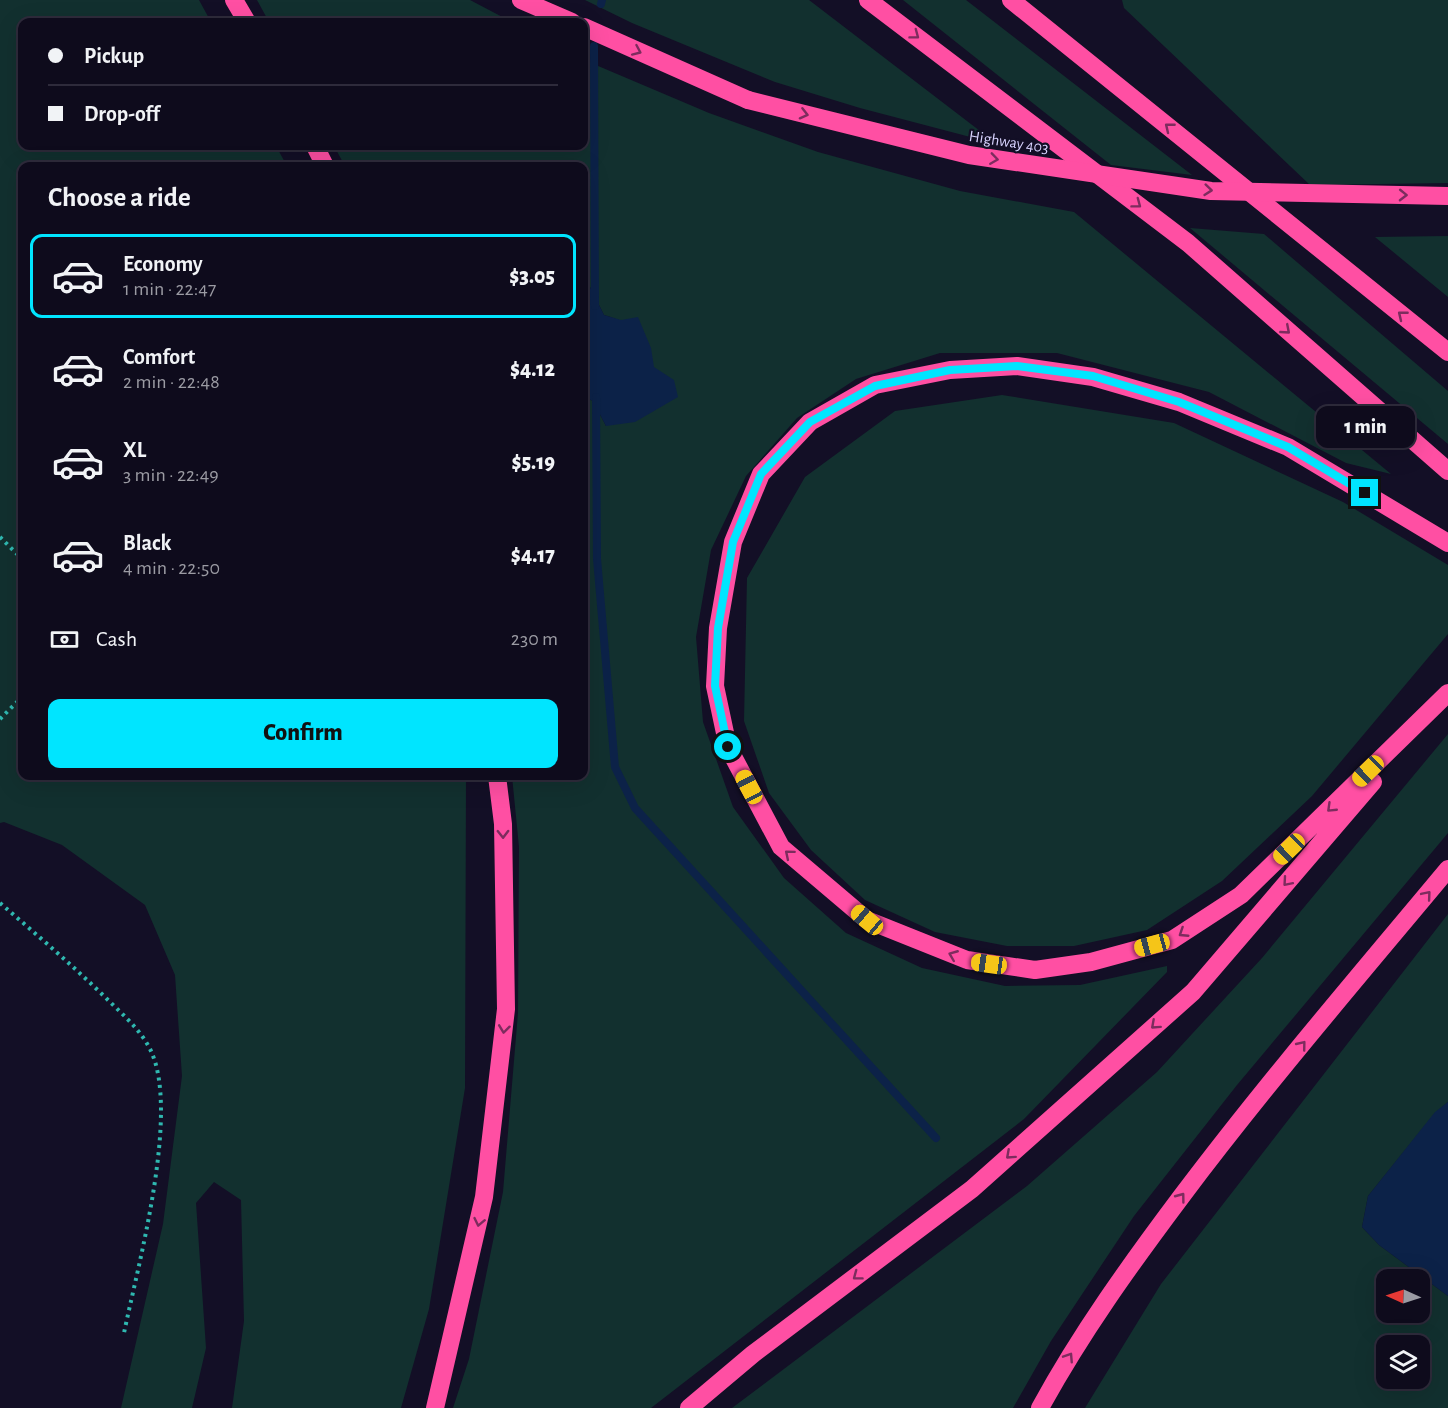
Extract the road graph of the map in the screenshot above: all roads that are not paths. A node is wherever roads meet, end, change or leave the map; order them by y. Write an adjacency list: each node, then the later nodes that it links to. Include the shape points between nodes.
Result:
1 (234, 0): 5 (highway)
2 (521, 0): 6 (highway)
3 (868, 0): 10 (highway, one-way to 10, via 1188,243)
4 (1011, 0): 9 (highway, one-way to 4)
5 (245, 18)
6 (563, 18)
7 (588, 29): 8 (highway, Highway 403, one-way to 8, bridge, via 748,100 969,156 1211,191)
8 (1448, 196)
9 (1448, 352)
10 (1448, 471)
11 (1448, 543): 12 (highway, one-way to 11, via 1241,895 1172,940 1091,962 1035,970 967,960 867,920 781,847 728,747 715,686 718,628 733,542 761,474 810,422 847,401 875,386 950,370 1017,366 1093,376 1179,402 1288,447)
12 (1448, 694): 16 (highway, one-way to 16, via 1193,992 972,1189 753,1354)
13 (497, 780): 15 (highway, one-way to 15, via 506,1009 484,1197)
14 (1448, 869): 17 (highway, one-way to 14, via 1122,1276 1224,1140)
15 (435, 1408)
16 (690, 1408)
17 (1040, 1408)

